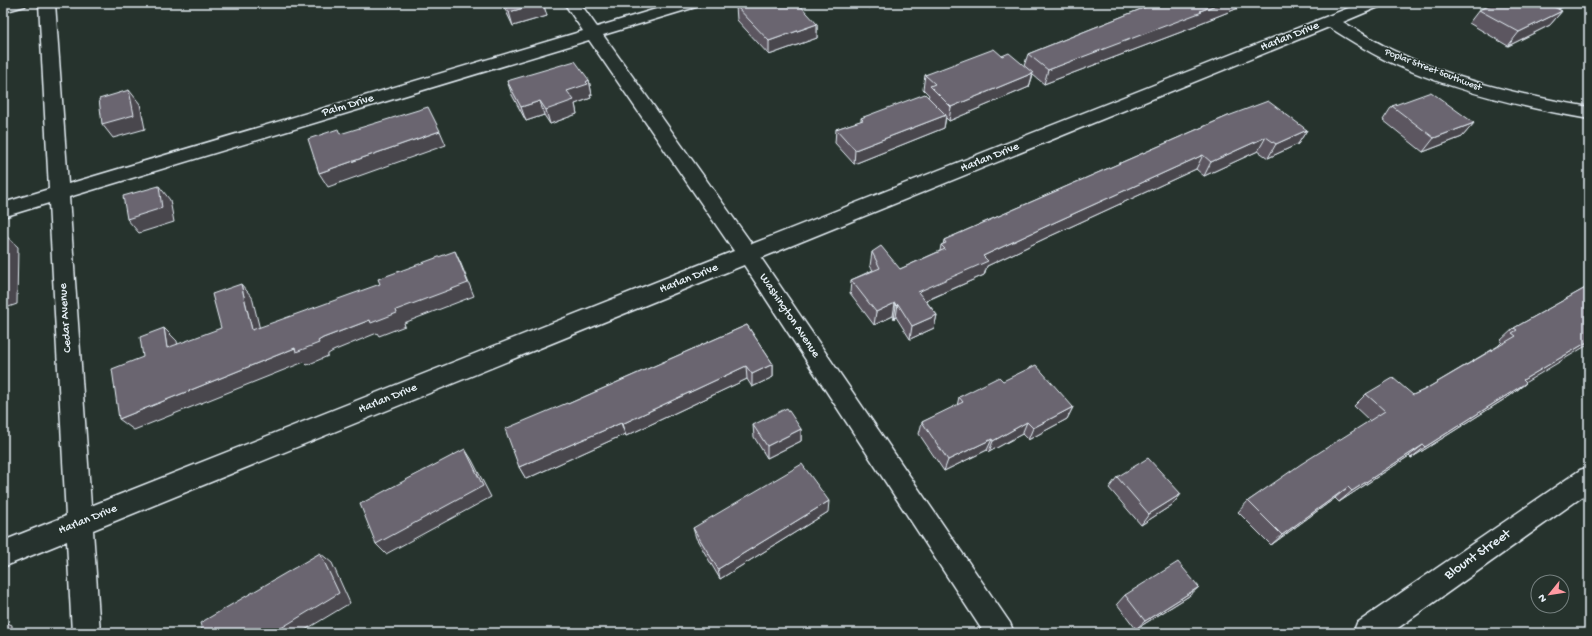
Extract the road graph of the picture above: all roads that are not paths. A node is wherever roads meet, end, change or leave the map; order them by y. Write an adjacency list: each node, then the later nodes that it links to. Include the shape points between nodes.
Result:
1 (19, 3): 6 (street)
2 (47, 3): 10 (street, Cedar Avenue)
3 (572, 3): 8 (street, Washington Avenue)
4 (693, 3): 8 (street, Palm Drive)
5 (1375, 3): 7 (street, Harlan Drive)
6 (3, 7)
7 (1330, 21): 9 (street, Poplar Street Southwest, via 1393,57 1473,87 1543,105); 12 (street, Harlan Drive)
8 (594, 33): 10 (street, Palm Drive); 12 (street, Washington Avenue)
9 (1589, 113)
10 (59, 193): 11 (street, Palm Drive); 14 (street, Cedar Avenue)
11 (3, 210)
12 (748, 255): 14 (street, Harlan Drive); 17 (street, Washington Avenue)
13 (1589, 478): 18 (street, Blount Street)
14 (79, 524): 15 (street, Harlan Drive); 16 (street, Cedar Avenue)
15 (3, 554)
16 (86, 633)
17 (1000, 633)
18 (1366, 633)

